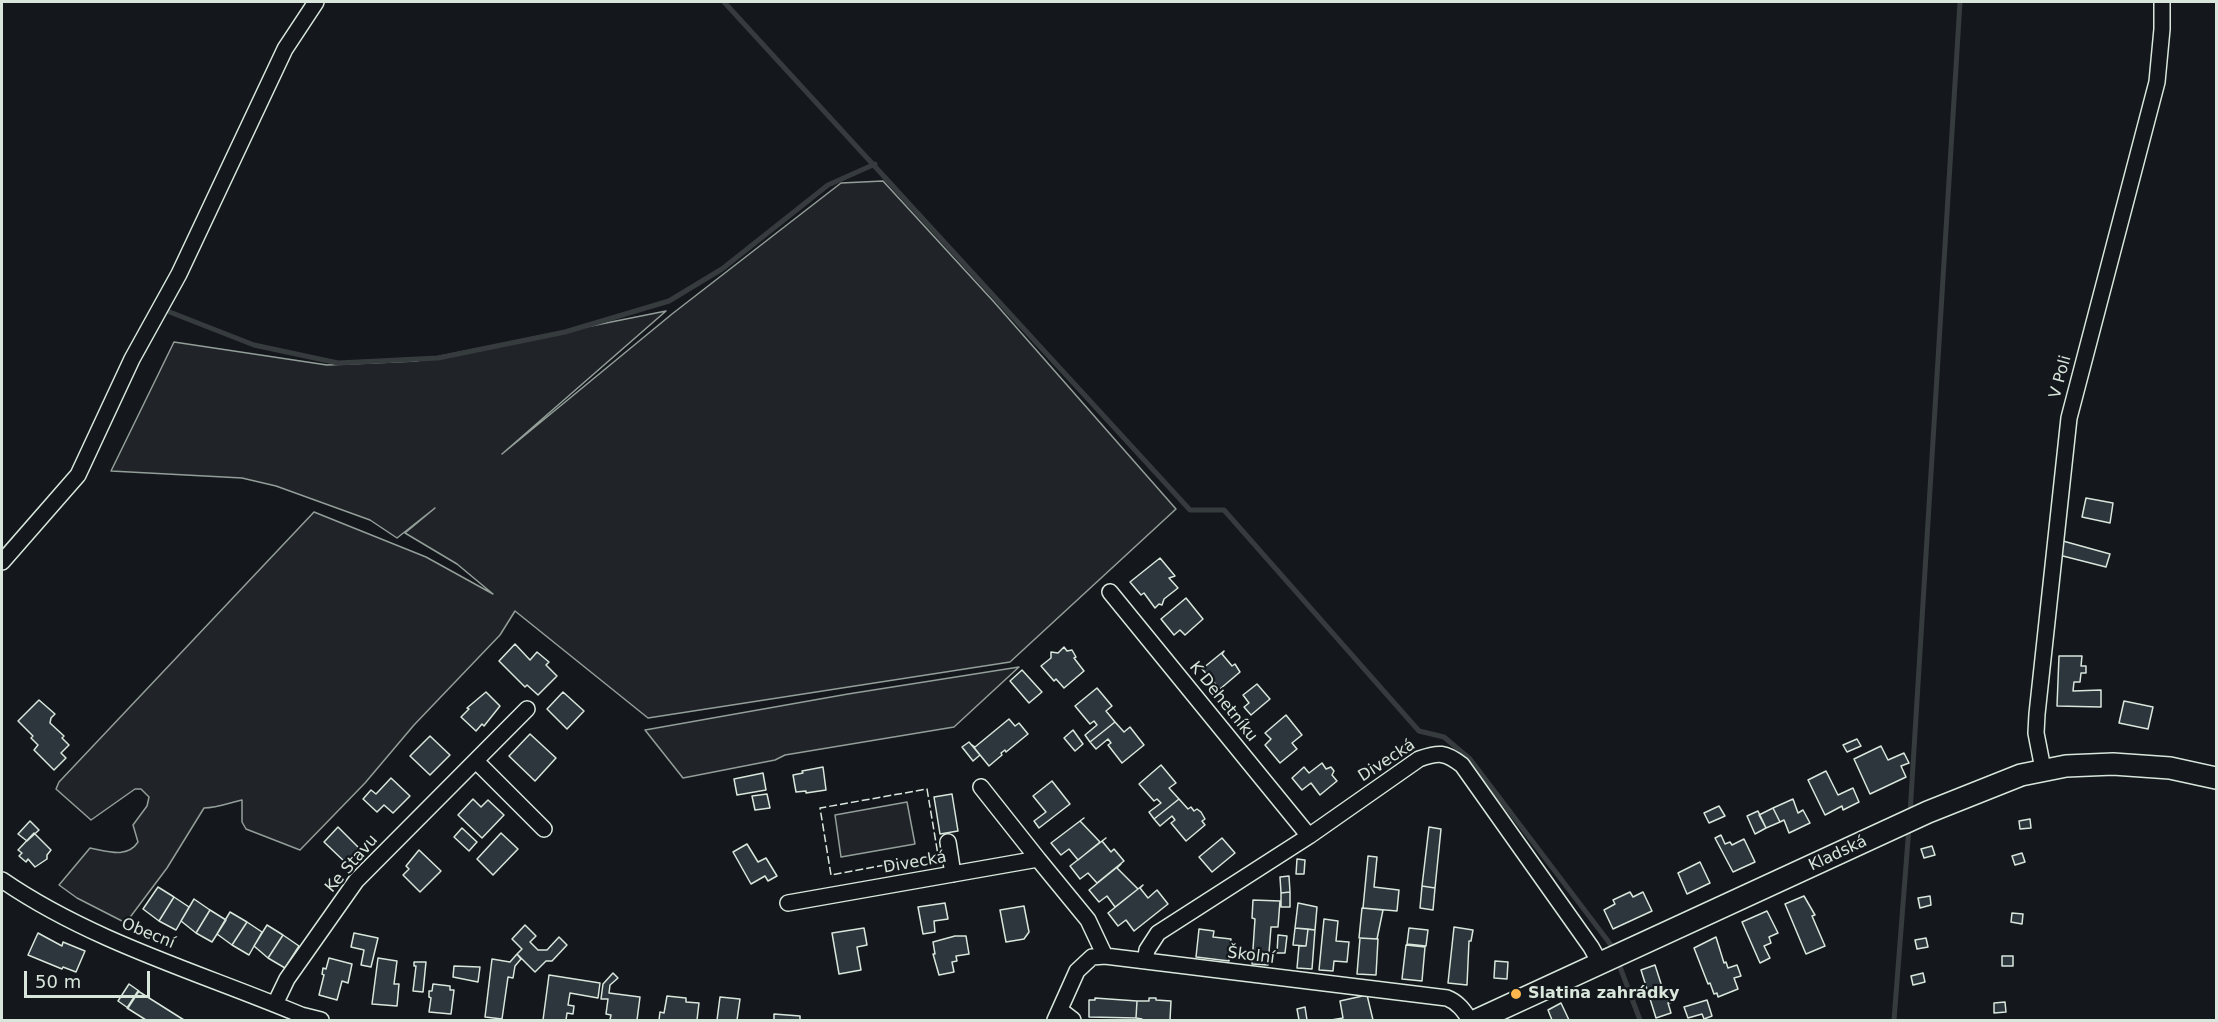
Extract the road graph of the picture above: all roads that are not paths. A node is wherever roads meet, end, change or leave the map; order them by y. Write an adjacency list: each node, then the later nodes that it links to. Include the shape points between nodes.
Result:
1 (316, 2): 3 (street, via 285,49 78,475)
2 (2162, 2): 7 (street, V Poli, via 2157,82 2069,418 2037,714 2036,733)
3 (2, 562)
4 (1110, 592): 11 (street, K Dehetníku)
5 (527, 709): 6 (street, Ke Stavu)
6 (476, 761): 10 (street); 20 (street, Ke Stavu, via 356,881 287,980)
7 (2043, 769): 8 (main road, Kladská, via 2113,764 2170,768); 19 (main road, Kladská, via 1937,808)
8 (2217, 778)
9 (981, 787): 13 (street)
10 (544, 829)
11 (1309, 836): 18 (street, Divecká, via 1158,933); 19 (street, Divecká, via 1419,759 1448,754 1462,765)
12 (948, 842): 14 (street)
13 (1038, 859): 14 (street, Divecká); 17 (street, via 1088,920)
14 (953, 874): 16 (street, Divecká)
15 (2, 880): 20 (street, Obecní, via 92,931)
16 (788, 903)
17 (1105, 956): 18 (street, Školní); 21 (street, via 1092,957 1077,970)
18 (1145, 961): 24 (street, Školní, via 1447,998 1463,1009)
19 (1600, 963): 25 (main road, Kladská)
20 (275, 1004): 22 (street, Obecní)
21 (1058, 1015): 23 (street)
22 (321, 1020)
23 (1073, 1020)
24 (1470, 1020)
25 (1477, 1020)

